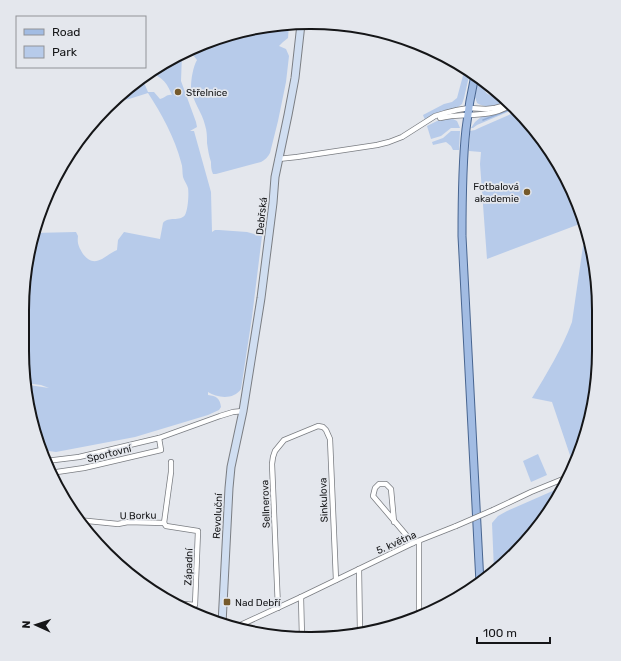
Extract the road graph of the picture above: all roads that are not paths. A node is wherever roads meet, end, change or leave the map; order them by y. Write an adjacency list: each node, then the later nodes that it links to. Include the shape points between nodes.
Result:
1 (300, 30): 5 (main road, Debřská, via 295,78)
2 (474, 81): 4 (main road)
3 (507, 108): 4 (street, via 483,114)
4 (468, 112): 5 (street, via 429,121 402,137 377,145); 20 (main road, via 462,183 462,236)
5 (278, 158): 6 (main road, Debřská, via 261,298)
6 (243, 411): 8 (street, Sportovní, via 220,416); 26 (main road, Revoluční, via 229,488)
7 (318, 426): 21 (street, Sinkulova, via 326,430 330,439); 24 (street, Sellnerova, via 284,440 273,457)
8 (159, 438): 9 (street, Sportovní, via 79,457); 11 (street, Sportovní, via 161,450)
9 (51, 460)
10 (171, 462): 15 (street)
11 (57, 472)
12 (560, 480): 17 (street, 5. května, bridge)
13 (86, 521): 15 (street, U Borku, via 118,524)
14 (394, 522): 14 (street, via 373,496 379,484 386,484 391,489); 18 (street)
15 (164, 523): 16 (street, U Borku, via 166,526)
16 (198, 531): 23 (street, Západní, via 195,605)
17 (419, 541): 18 (street, 5. května); 25 (street)
18 (413, 543): 19 (street, 5. května)
19 (359, 569): 21 (street, 5. května); 28 (street)
20 (480, 576)
21 (336, 580): 22 (street, 5. května)
22 (301, 597): 24 (street, 5. května); 29 (street)
23 (189, 604)
24 (278, 608): 27 (street, 5. května)
25 (419, 611)
26 (222, 618)
27 (248, 625)
28 (360, 628)
29 (302, 632)

